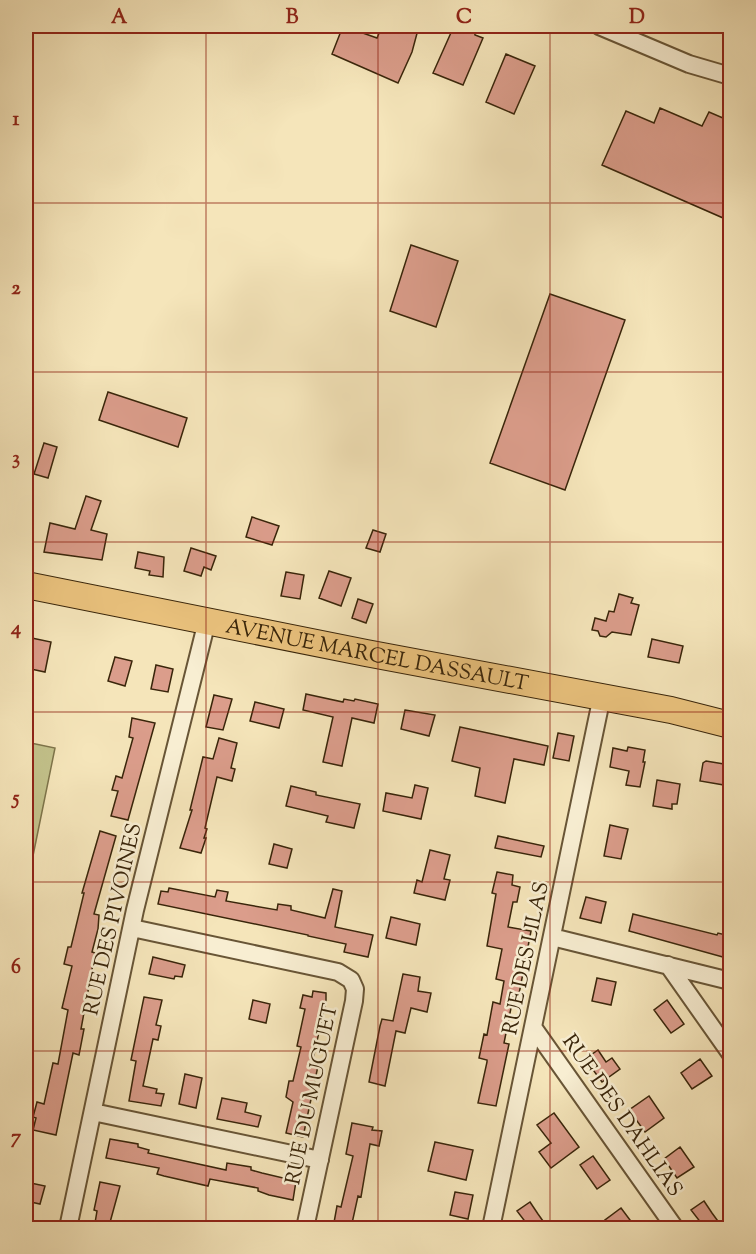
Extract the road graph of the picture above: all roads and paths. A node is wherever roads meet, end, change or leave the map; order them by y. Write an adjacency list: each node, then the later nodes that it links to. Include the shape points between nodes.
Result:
1 (600, 26): 2 (street, via 689,64)
2 (730, 76)
3 (26, 585): 5 (main road, AVENUE MARCEL DASSAULT)
4 (26, 600): 5 (main road, AVENUE MARCEL DASSAULT)
5 (205, 627): 6 (main road, AVENUE MARCEL DASSAULT); 9 (street, RUE DES PIVOINES)
6 (600, 703): 7 (main road, AVENUE MARCEL DASSAULT, via 671,710); 8 (main road, AVENUE MARCEL DASSAULT); 10 (street, RUE DES LILAS)
7 (730, 725)
8 (730, 733)
9 (132, 928): 15 (street, RUE DES PIVOINES); 16 (street, RUE DU MUGUET, via 338,972 351,980 354,1001)
10 (552, 937): 11 (street); 13 (street, RUE DES LILAS)
11 (668, 965): 12 (street); 14 (street)
12 (730, 981)
13 (533, 1027): 17 (street, RUE DES LILAS); 20 (street, RUE DES DAHLIAS)
14 (730, 1053)
15 (93, 1112): 16 (street); 18 (street, RUE DES PIVOINES)
16 (320, 1160): 19 (street, RUE DU MUGUET)
17 (493, 1227)
18 (68, 1228)
19 (305, 1228)
20 (675, 1228)

